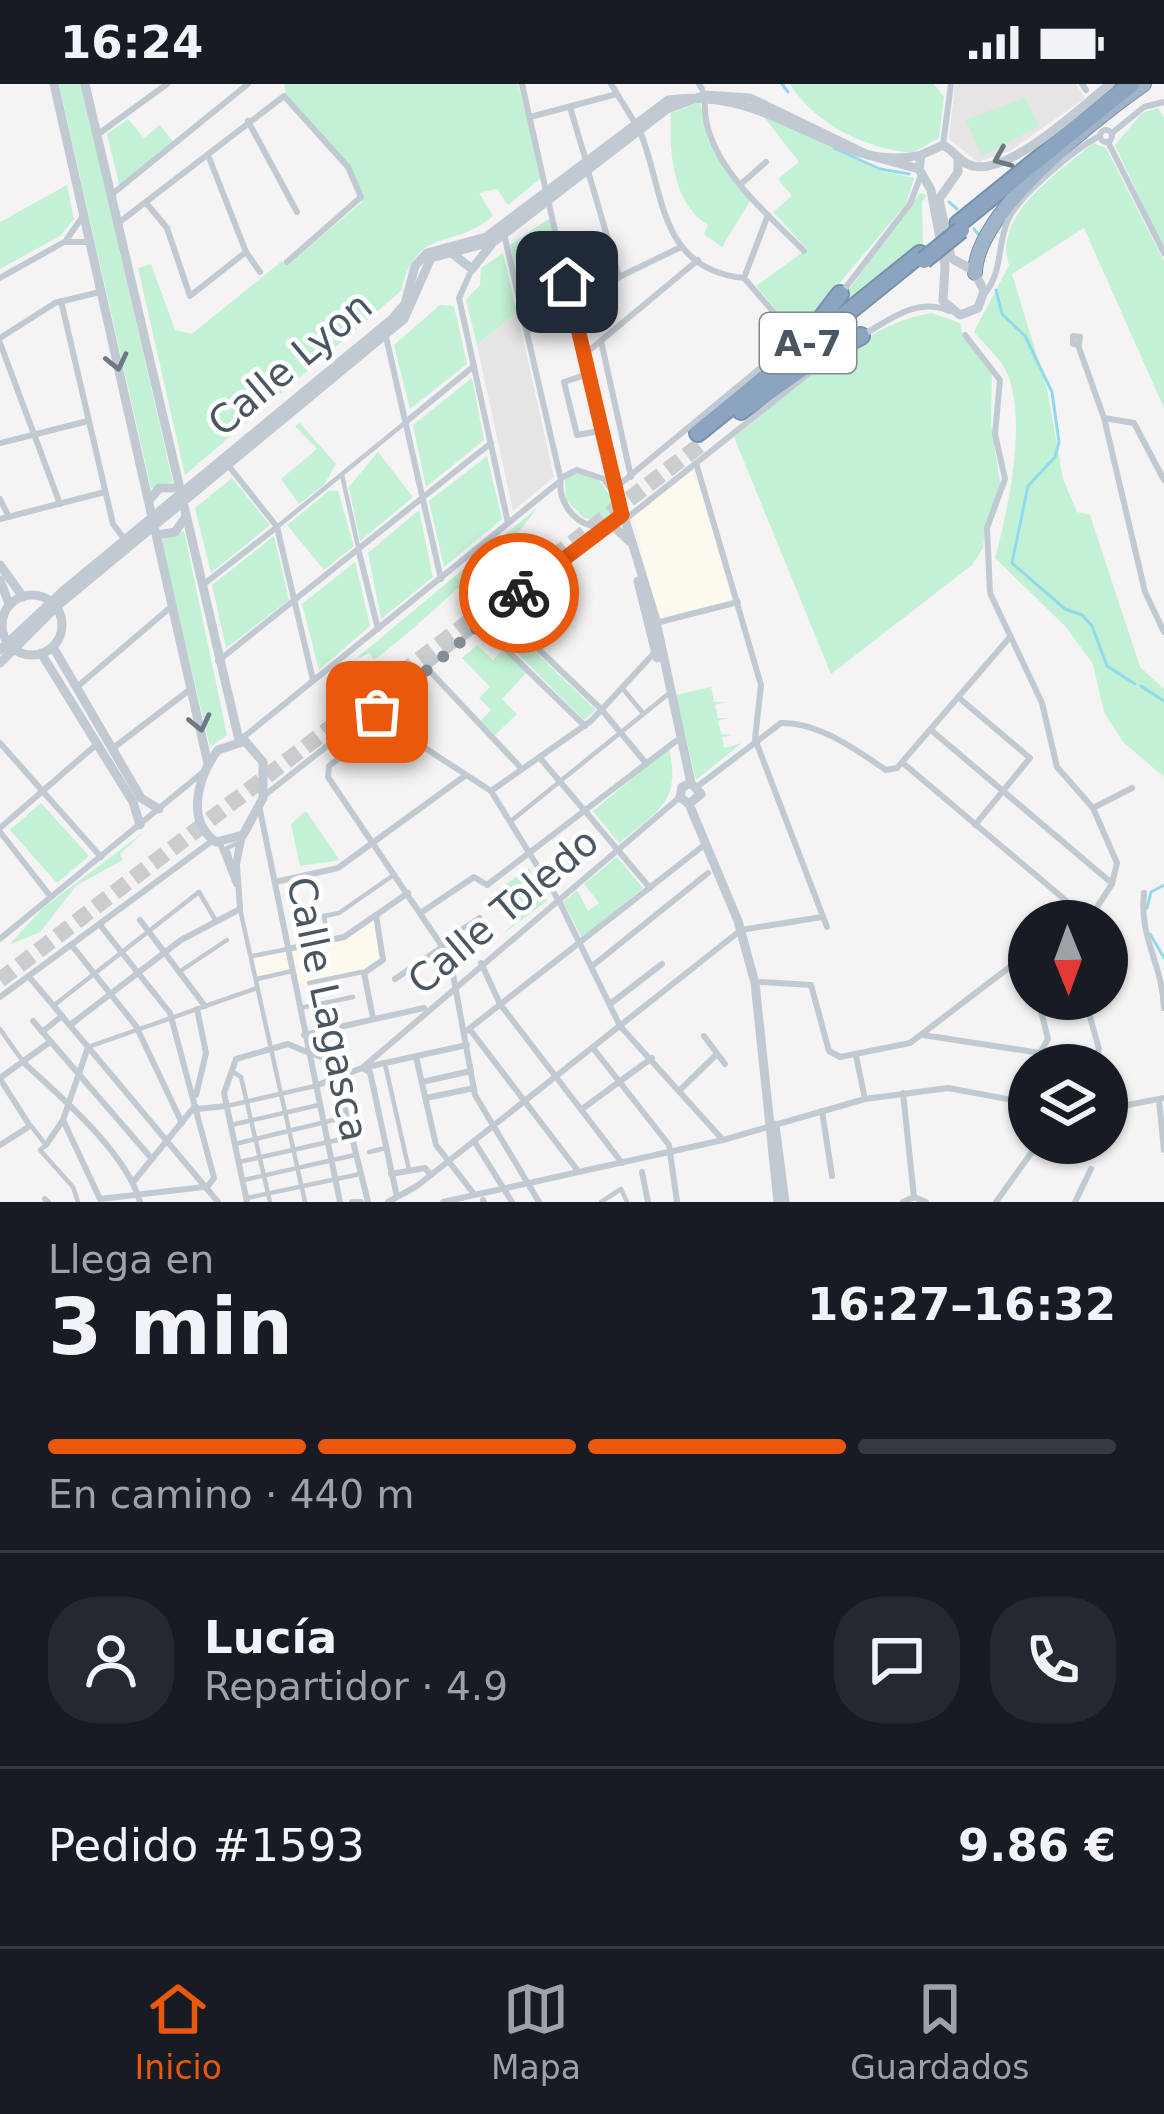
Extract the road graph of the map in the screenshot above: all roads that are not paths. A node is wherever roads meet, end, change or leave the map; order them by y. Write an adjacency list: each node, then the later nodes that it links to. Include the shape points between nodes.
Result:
1 (54, 84): 32 (street)
2 (85, 84): 17 (street)
3 (167, 84): 17 (street)
4 (248, 84): 29 (street)
5 (522, 84): 14 (street)
6 (611, 84): 11 (street)
7 (951, 84): 19 (street)
8 (1110, 84): 22 (street, one-way to 22, via 993,165)
9 (1135, 87): 43 (highway, A-7, bridge); 49 (highway, via 1007,206)
10 (702, 89): 16 (street, Calle Lyon); 21 (street, via 752,92 877,151); 25 (street, via 750,98); 26 (street, via 706,133)
11 (617, 94): 13 (street); 16 (street)
12 (1164, 102): 18 (street, via 1144,107)
13 (570, 106): 14 (street); 24 (street)
14 (530, 117): 28 (street)
15 (248, 121): 20 (street); 31 (street); 45 (street, via 284,97 348,167 361,195)
16 (637, 126): 24 (street, Calle Lyon); 38 (street)
17 (97, 135): 29 (street)
18 (1110, 138): 42 (street); 46 (street, via 1078,149 1012,212)
19 (943, 145): 21 (street); 22 (street)
20 (208, 154): 30 (street); 41 (street)
21 (921, 155): 25 (street)
22 (958, 159): 27 (street, via 955,178)
23 (766, 162): 26 (street)
24 (586, 165): 28 (street, Calle Lyon); 51 (street)
25 (922, 175): 27 (street); 50 (street); 55 (street)
26 (742, 183): 33 (street)
27 (944, 185): 49 (street, via 945,240 951,258)
28 (548, 194): 35 (street, Calle Lyon); 59 (street); 87 (street, Calle Lyon, via 486,237 427,253 392,319)
29 (111, 195): 34 (street)
30 (147, 204): 34 (street); 41 (street, via 167,228 190,296)
31 (297, 212)
32 (83, 213): 36 (street); 37 (street)
33 (768, 214): 40 (street); 53 (street)
34 (117, 224): 87 (street)
35 (500, 238): 39 (street); 47 (street, Calle Lyon); 83 (street)
36 (64, 242): 37 (street); 52 (street)
37 (90, 243): 54 (street)
38 (681, 247): 44 (street); 51 (street)
39 (446, 250): 47 (street); 60 (street, Calle Lyon, via 427,262 410,312)
40 (804, 251)
41 (246, 252): 48 (street)
42 (1164, 253)
43 (922, 257): 68 (highway, A-7); 71 (highway, A-7)
44 (698, 260): 53 (street); 65 (street)
45 (287, 262)
46 (999, 266): 49 (street); 56 (street)
47 (472, 269): 69 (street, via 459,298)
48 (260, 272)
49 (972, 272): 50 (street); 56 (street)
50 (944, 276): 58 (street)
51 (620, 277): 59 (street)
52 (0, 278)
53 (745, 278): 63 (street)
54 (100, 292): 57 (street); 90 (street, one-way to 90)
55 (840, 295): 63 (street); 68 (highway)
56 (984, 295): 58 (street, via 972,312)
57 (61, 301): 64 (street); 73 (street)
58 (950, 311): 62 (street, via 909,308)
59 (574, 314): 67 (street)
60 (385, 335): 74 (street); 79 (street, Calle Lyon)
61 (965, 335): 116 (street, via 1000,380 995,434 1005,478 986,555 990,593)
62 (861, 336): 71 (highway); 80 (street)
63 (797, 339): 82 (street)
64 (0, 340): 76 (street)
65 (601, 341): 67 (street); 82 (street)
66 (1078, 345): 72 (street)
67 (584, 355): 70 (street)
68 (788, 358): 71 (highway, A-7, via 701,438)
69 (474, 366): 74 (street); 78 (street)
70 (588, 374): 75 (street); 75 (street, via 565,383 576,434)
71 (741, 411)
72 (1104, 418): 84 (street, via 1134,423); 115 (street, via 1145,592)
73 (88, 421): 76 (street); 86 (street)
74 (406, 422): 81 (street); 88 (street)
75 (600, 431): 85 (street)
76 (35, 435): 77 (street); 91 (street)
77 (0, 443)
78 (490, 443): 88 (street); 95 (street)
79 (228, 465): 87 (street, Calle Lyon); 97 (street)
80 (693, 468): 94 (street); 107 (street)
81 (342, 475): 97 (street); 99 (street)
82 (631, 477): 85 (street)
83 (560, 480): 85 (street, via 587,471); 94 (street, via 573,514); 95 (street)
84 (1164, 480)
85 (613, 488): 94 (street)
86 (105, 492): 91 (street); 98 (street)
87 (180, 496): 90 (street, via 159,488); 93 (street); 96 (street)
88 (423, 499): 99 (street); 101 (street)
89 (0, 500): 92 (street)
90 (149, 501): 96 (street)
91 (60, 504): 92 (street)
92 (4, 518)
93 (184, 518): 96 (street, via 175,532); 103 (street)
94 (617, 520): 104 (street); 111 (street); 112 (street)
95 (508, 523): 101 (street)
96 (154, 527): 98 (street); 109 (street); 110 (street)
97 (277, 527): 103 (street); 106 (street)
98 (125, 541): 109 (street)
99 (358, 551): 106 (street); 114 (street)
100 (0, 565): 105 (street)
101 (441, 579): 114 (street)
102 (0, 580): 108 (street)
103 (200, 584): 121 (street)
104 (640, 587): 111 (street); 119 (street)
105 (23, 597): 108 (street); 109 (street)
106 (295, 602): 121 (street); 124 (street)
107 (738, 602): 111 (street); 138 (street, via 761,685)
108 (9, 604): 118 (street, via 2,623)
109 (54, 604): 117 (street, via 61,627); 118 (street)
110 (172, 611): 126 (street); 127 (street)
111 (658, 618): 119 (street); 151 (street)
112 (480, 623): 123 (street); 135 (street)
113 (555, 624): 131 (street, via 532,644)
114 (378, 629): 124 (street)
115 (1164, 632)
116 (1010, 637): 130 (street); 158 (street, via 1042,703 1057,767)
117 (53, 646): 120 (street); 127 (street)
118 (7, 647): 120 (street); 122 (street)
119 (656, 651): 125 (street); 128 (street)
120 (41, 653): 142 (street)
121 (218, 661): 139 (street)
122 (0, 663)
123 (426, 667): 129 (street); 148 (street)
124 (314, 682): 139 (street)
125 (620, 686): 131 (street); 132 (street)
126 (192, 688): 143 (street); 147 (street, one-way to 147)
127 (74, 689): 143 (street)
128 (667, 695): 132 (street); 140 (street)
129 (388, 697): 133 (street); 134 (street, via 378,709)
130 (958, 697): 137 (street); 154 (street, via 1030,758)
131 (601, 709): 135 (street); 136 (street)
132 (642, 712): 136 (street)
133 (363, 717): 134 (street); 157 (street)
134 (382, 720): 149 (street); 168 (street, via 327,772)
135 (585, 726): 144 (street)
136 (619, 730): 145 (street); 150 (street)
137 (931, 730): 146 (street); 154 (street)
138 (755, 739): 146 (street, via 778,724 802,724 886,770); 151 (street); 189 (street)
139 (239, 740): 147 (street); 157 (street, via 260,754)
140 (676, 741): 145 (street); 151 (street)
141 (0, 743): 153 (street)
142 (98, 743): 153 (street); 162 (street)
143 (112, 748): 159 (street, via 144,804)
144 (540, 758): 148 (street); 150 (street)
145 (645, 761): 160 (street)
146 (906, 766): 163 (street)
147 (206, 768): 159 (street); 167 (street, via 198,812)
148 (522, 769): 155 (street)
149 (466, 775): 155 (street); 168 (street)
150 (560, 780): 160 (street); 161 (street)
151 (691, 784): 156 (street); 156 (street)
152 (1132, 788): 158 (street)
153 (42, 790): 165 (street); 172 (street)
154 (1003, 790): 163 (street); 175 (street)
155 (491, 791): 161 (street)
156 (688, 801): 169 (street); 170 (street, Calle Toledo); 194 (street)
157 (261, 804): 164 (street, Calle Lagasca); 166 (street)
158 (1093, 808): 183 (street, via 1117,863)
159 (159, 809): 162 (street)
160 (585, 810): 170 (street); 171 (street)
161 (511, 821): 171 (street)
162 (140, 825): 172 (street)
163 (975, 825): 182 (street)
164 (263, 826): 166 (street, Calle Lagasca); 176 (street, Calle Lagasca)
165 (0, 830): 181 (street)
166 (244, 835): 167 (street); 177 (street)
167 (216, 842): 177 (street); 192 (street)
168 (374, 843): 174 (street); 176 (street, via 338,868)
169 (703, 846): 178 (street); 194 (street)
170 (618, 850): 178 (street); 184 (street, Calle Toledo)
171 (532, 854): 184 (street); 186 (street, via 487,885 473,878)
172 (101, 857): 181 (street)
173 (708, 873): 208 (street)
174 (395, 874): 179 (street); 198 (street, via 324,916)
175 (1108, 880)
176 (275, 882): 202 (street, Calle Lagasca)
177 (237, 887): 185 (street)
178 (650, 888): 200 (street)
179 (409, 893): 186 (street); 187 (street)
180 (1144, 893): 230 (street, via 1140,928 1161,968)
181 (52, 897): 196 (street)
182 (1064, 900)
183 (1102, 900)
184 (559, 901): 200 (street); 206 (street, Calle Toledo)
185 (240, 909): 191 (street); 205 (street)
186 (422, 912): 199 (street)
187 (376, 915): 198 (street); 211 (street, via 383,960)
188 (480, 917): 199 (street)
189 (822, 917): 193 (street); 194 (street)
190 (140, 920): 195 (street)
191 (216, 921): 195 (street, via 199,892); 204 (street)
192 (100, 925): 201 (street); 203 (street)
193 (826, 927)
194 (743, 929): 218 (street); 237 (street); 295 (street)
195 (148, 931): 203 (street); 204 (street)
196 (0, 939)
197 (226, 940): 212 (street)
198 (328, 940): 202 (street)
199 (443, 944): 216 (street); 217 (street)
200 (580, 945): 208 (street); 227 (street)
201 (73, 946): 213 (street); 215 (street)
202 (288, 949): 205 (street); 210 (street, Calle Lagasca)
203 (121, 952): 213 (street); 214 (street)
204 (164, 953): 212 (street); 214 (street)
205 (251, 956): 219 (street)
206 (481, 963): 217 (street, Calle Toledo); 227 (street)
207 (662, 964): 224 (street)
208 (591, 967): 224 (street)
209 (1008, 968): 243 (street)
210 (292, 971): 219 (street); 220 (street, Calle Lagasca)
211 (368, 971): 220 (street); 233 (street)
212 (179, 972): 228 (street)
213 (94, 973): 221 (street); 225 (street)
214 (138, 973): 221 (street); 232 (street)
215 (31, 979): 222 (street); 225 (street)
216 (395, 979)
217 (458, 982): 226 (street, Calle Toledo); 241 (street)
218 (760, 982): 252 (street, via 811,985 831,1054); 295 (street)
219 (256, 984): 228 (street); 248 (street)
220 (303, 985): 229 (street, Calle Lagasca)
221 (111, 993): 236 (street); 238 (street)
222 (0, 997)
223 (353, 997): 229 (street)
224 (610, 1004): 237 (street)
225 (53, 1006): 231 (street)
226 (430, 1006): 233 (street); 258 (street, Calle Toledo)
227 (502, 1006): 241 (street); 263 (street)
228 (201, 1007): 232 (street); 281 (street, via 206,1053)
229 (300, 1008): 242 (street, Calle Lagasca)
230 (1164, 1008)
231 (62, 1016): 236 (street); 240 (street)
232 (171, 1017): 238 (street); 281 (street)
233 (373, 1018): 242 (street)
234 (1043, 1020): 243 (street, via 1048,1039 1040,1054)
235 (33, 1021): 240 (street)
236 (70, 1025): 247 (street)
237 (620, 1026): 249 (street); 254 (street)
238 (136, 1027): 247 (street); 290 (street)
239 (0, 1029): 255 (street)
240 (42, 1032): 245 (street)
241 (468, 1032): 246 (street); 277 (street)
242 (304, 1035): 250 (street, Calle Lagasca)
243 (923, 1035): 252 (street)
244 (704, 1036): 251 (street)
245 (50, 1042): 255 (street); 262 (street)
246 (467, 1045): 253 (street); 261 (street)
247 (88, 1047): 262 (street); 300 (street)
248 (271, 1048): 250 (street); 259 (street, via 238,1056); 272 (street)
249 (592, 1048): 263 (street); 267 (street)
250 (307, 1052): 260 (street); 268 (street, Calle Lagasca)
251 (718, 1054): 257 (street); 270 (street)
252 (855, 1054): 274 (street)
253 (416, 1057): 256 (street); 266 (street)
254 (652, 1058): 267 (street); 270 (street)
255 (24, 1063): 264 (street); 279 (street)
256 (385, 1064): 258 (street); 321 (street)
257 (725, 1064)
258 (362, 1068): 260 (street); 306 (street, via 370,1072)
259 (232, 1071): 278 (street, via 241,1075); 283 (street)
260 (352, 1071): 265 (street)
261 (471, 1071): 266 (street); 269 (street)
262 (77, 1076): 279 (street); 313 (street)
263 (556, 1076): 277 (street); 284 (street)
264 (0, 1078): 292 (street)
265 (338, 1081): 268 (street); 287 (street)
266 (422, 1082): 273 (street)
267 (619, 1082): 284 (street); 310 (street)
268 (315, 1086): 272 (street); 282 (street, Calle Lagasca)
269 (474, 1088): 273 (street); 294 (street)
270 (681, 1089): 299 (street)
271 (904, 1093): 274 (street); 275 (street, via 948,1088); 339 (street)
272 (281, 1094): 278 (street); 286 (street)
273 (426, 1098): 314 (street, via 436,1145)
274 (865, 1099): 285 (street)
275 (1008, 1099)
276 (1161, 1099): 280 (street); 308 (street)
277 (525, 1100): 294 (street); 322 (street)
278 (247, 1102): 283 (street); 289 (street)
279 (69, 1104): 288 (street); 331 (street)
280 (1128, 1104)
281 (196, 1105): 283 (street); 290 (street); 333 (street, via 214,1181)
282 (319, 1105): 286 (street); 291 (street, Calle Lagasca)
283 (226, 1106): 293 (street)
284 (582, 1109): 317 (street)
285 (822, 1112): 295 (street); 328 (street)
286 (285, 1113): 289 (street); 296 (street)
287 (346, 1118): 291 (street); 297 (street)
288 (63, 1120): 304 (street); 340 (street, via 99,1197)
289 (251, 1120): 293 (street); 298 (street)
290 (182, 1123): 300 (street)
291 (323, 1123): 296 (street); 302 (street, Calle Lagasca)
292 (30, 1126): 303 (street); 304 (street)
293 (230, 1126): 305 (street)
294 (492, 1126): 301 (street); 332 (street)
295 (772, 1126): 299 (street); 357 (street); 357 (street)
296 (289, 1131): 298 (street); 307 (street)
297 (351, 1136): 302 (street); 311 (street)
298 (255, 1139): 305 (street); 312 (street)
299 (722, 1140): 310 (street)
300 (167, 1141): 313 (street); 333 (street)
301 (474, 1141): 314 (street); 335 (street)
302 (327, 1142): 307 (street); 315 (street, Calle Lagasca)
303 (0, 1144)
304 (46, 1144): 342 (street, via 40,1150)
305 (234, 1144): 316 (street)
306 (386, 1148): 309 (street); 325 (street)
307 (293, 1150): 312 (street); 319 (street)
308 (1164, 1150)
309 (369, 1152)
310 (669, 1152): 317 (street); 356 (street)
311 (356, 1155): 315 (street); 324 (street)
312 (260, 1157): 316 (street); 326 (street)
313 (152, 1159): 331 (street)
314 (449, 1160): 327 (street); 337 (street)
315 (331, 1161): 319 (street); 329 (street, Calle Lagasca)
316 (238, 1162): 330 (street)
317 (622, 1163): 322 (street)
318 (1023, 1164): 360 (street)
319 (297, 1168): 326 (street); 334 (street)
320 (1091, 1169): 361 (street)
321 (409, 1170): 325 (street); 327 (street)
322 (578, 1172): 332 (street)
323 (642, 1172): 355 (street)
324 (360, 1174): 329 (street); 348 (street)
325 (392, 1174): 338 (street)
326 (263, 1175): 330 (street); 336 (street)
327 (430, 1175): 338 (street)
328 (832, 1176)
329 (335, 1179): 334 (street); 346 (street, Calle Lagasca)
330 (242, 1180): 341 (street)
331 (134, 1181): 340 (street)
332 (530, 1182): 335 (street); 352 (street)
333 (206, 1186): 340 (street); 343 (street)
334 (301, 1186): 336 (street); 345 (street)
335 (506, 1187): 337 (street); 351 (street)
336 (268, 1194): 341 (street); 344 (street)
337 (475, 1194): 350 (street)
338 (397, 1197): 349 (street)
339 (914, 1197): 358 (street); 359 (street)
340 (140, 1199)
341 (247, 1200)
342 (78, 1202)
343 (218, 1202)
344 (270, 1202)
345 (305, 1202)
346 (340, 1202)
347 (352, 1202): 348 (street)
348 (365, 1202)
349 (388, 1202)
350 (445, 1202)
351 (512, 1202)
352 (539, 1202)
353 (601, 1202): 354 (street, via 621,1189)
354 (627, 1202)
355 (648, 1202)
356 (677, 1202)
357 (782, 1202)
358 (903, 1202)
359 (926, 1202)
360 (996, 1202)
361 (1075, 1202)

